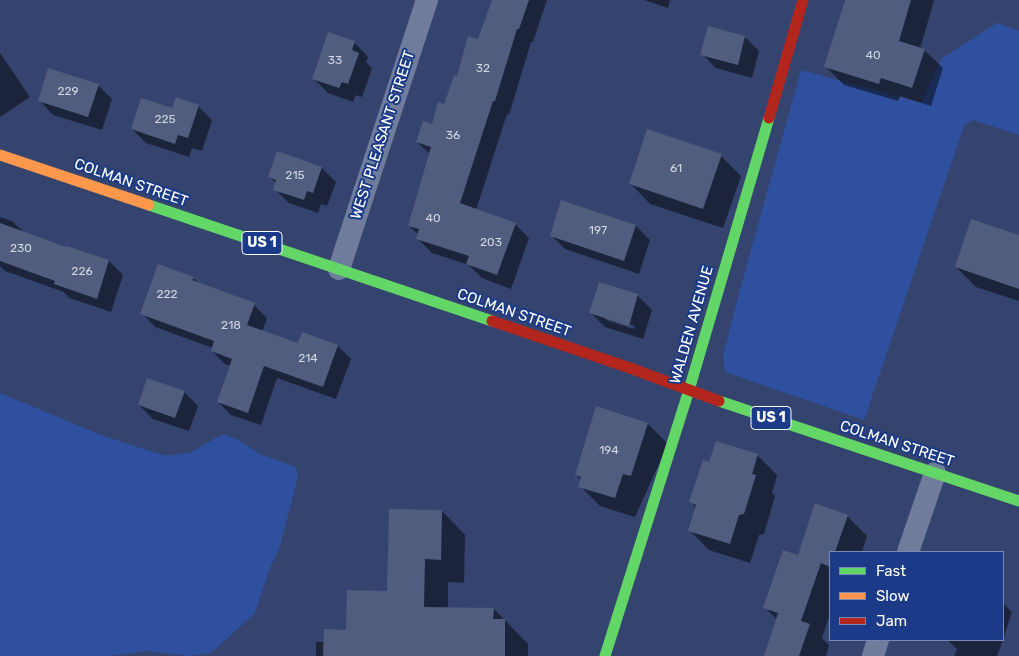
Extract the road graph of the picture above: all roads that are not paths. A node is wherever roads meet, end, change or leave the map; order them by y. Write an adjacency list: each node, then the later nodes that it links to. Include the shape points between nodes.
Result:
1 (427, 0): 4 (street, WEST PLEASANT STREET)
2 (803, 0): 5 (main road, WALDEN AVENUE)
3 (0, 155): 4 (main road, COLMAN STREET / US 1)
4 (339, 269): 5 (main road, COLMAN STREET / US 1)
5 (689, 390): 6 (main road, COLMAN STREET / US 1); 10 (main road, WALDEN AVENUE)
6 (934, 473): 7 (main road, COLMAN STREET / US 1); 8 (street)
7 (1019, 501)
8 (908, 551)
9 (878, 641): 11 (street)
10 (605, 656)
11 (873, 656)

